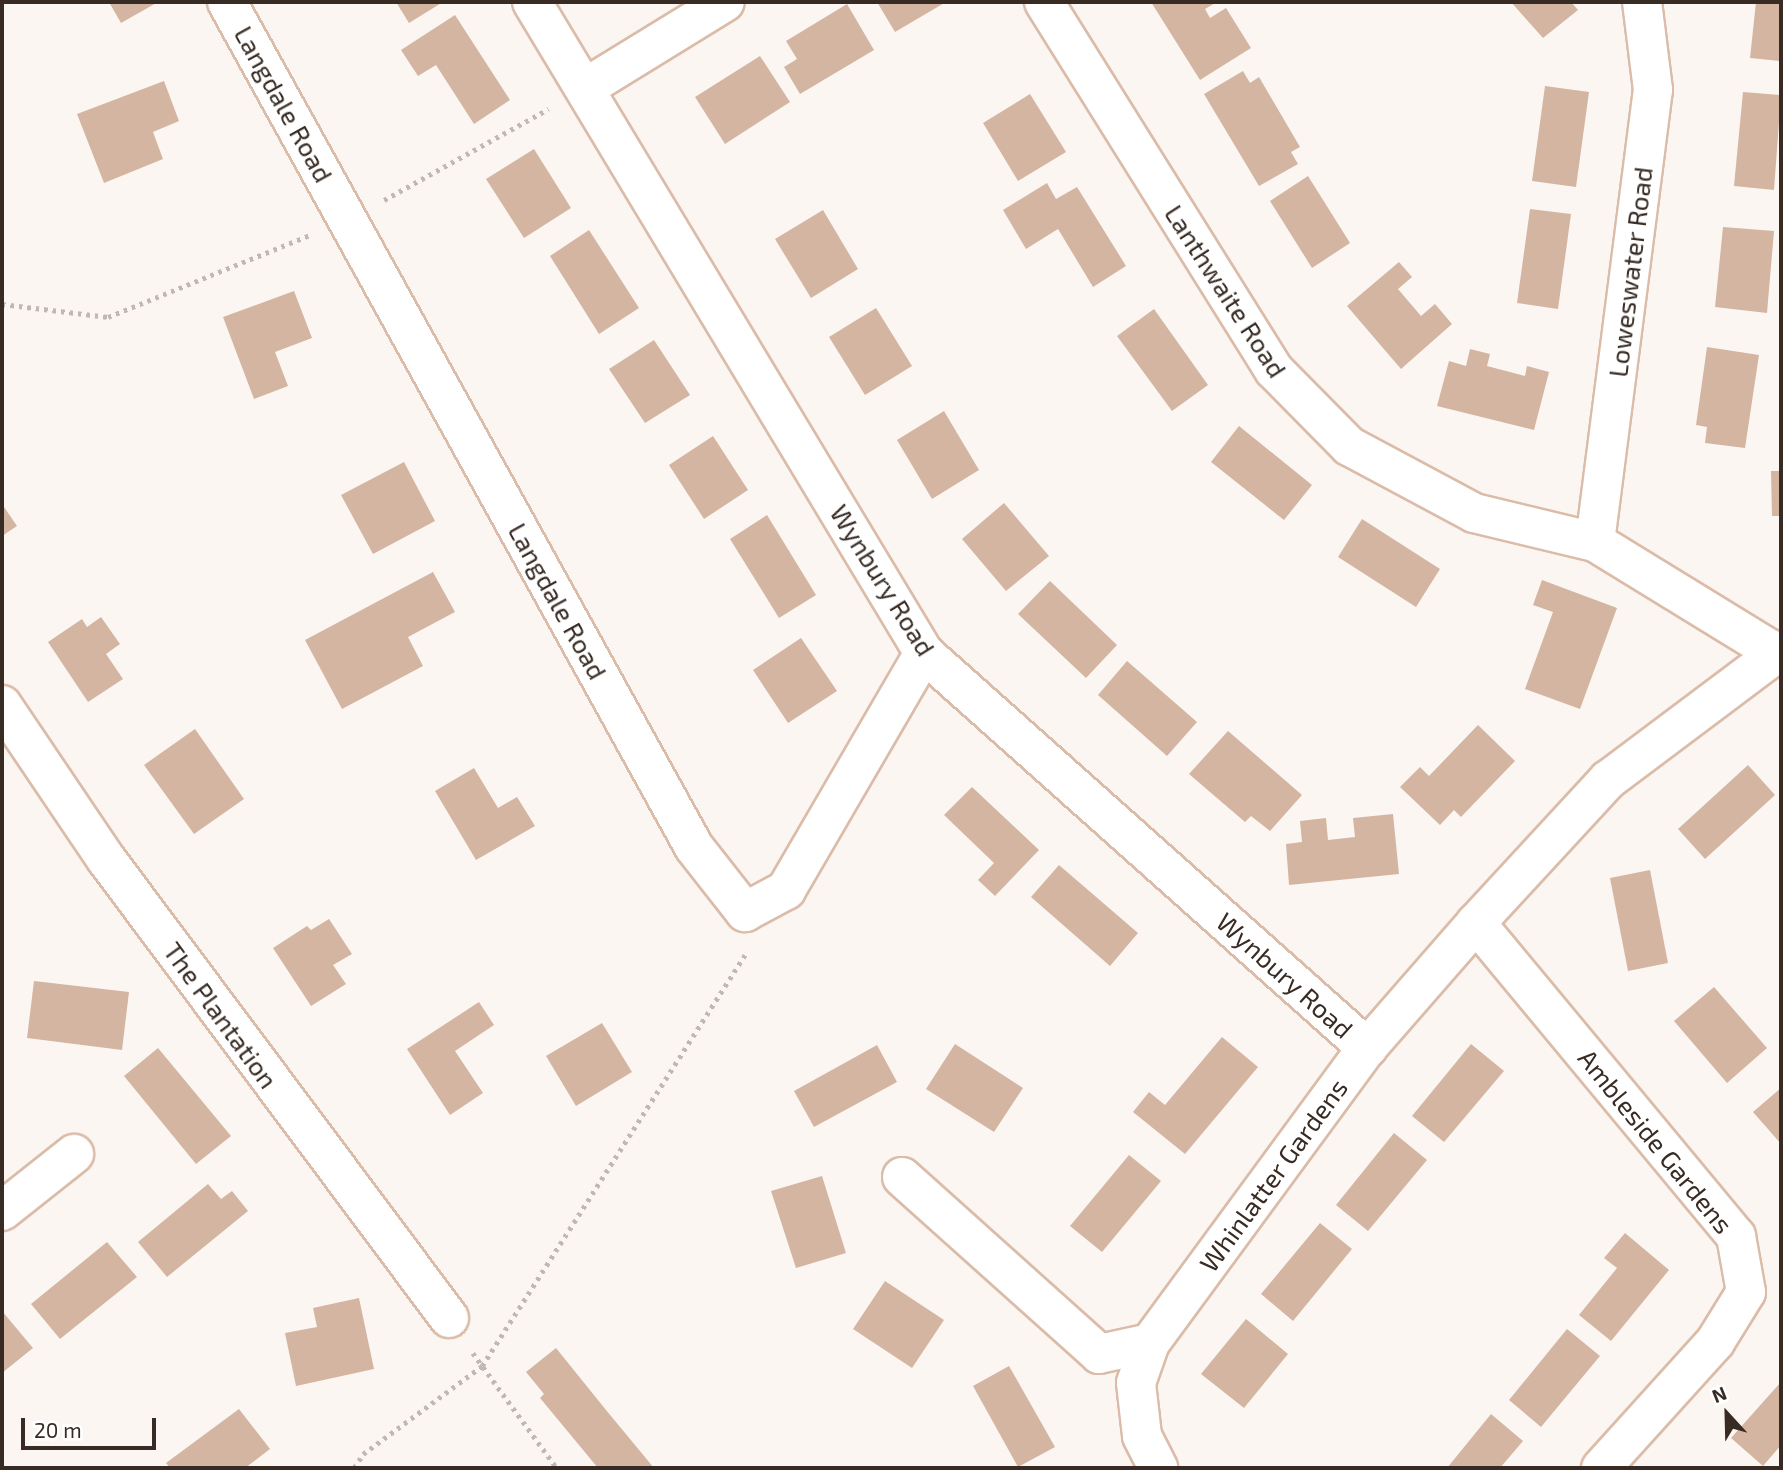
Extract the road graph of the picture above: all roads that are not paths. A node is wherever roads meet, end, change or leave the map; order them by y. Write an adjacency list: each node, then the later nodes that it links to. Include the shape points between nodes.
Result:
1 (227, 2): 9 (street, Langdale Road, via 694,847 745,912 786,890)
2 (532, 2): 6 (street, Wynbury Road)
3 (725, 2): 6 (street)
4 (1044, 2): 7 (street, Lanthwaite Road, via 1274,370 1349,446 1474,513)
5 (1642, 2): 7 (street, Loweswater Road, via 1653,90)
6 (585, 89): 9 (street, Wynbury Road)
7 (1595, 542): 8 (street, Lanthwaite Road)
8 (1779, 651): 11 (street, Whinlatter Gardens, via 1608,780)
9 (923, 653): 12 (street, Wynbury Road)
10 (2, 705): 16 (street, The Plantation, via 106,859)
11 (1476, 923): 12 (street, Whinlatter Gardens); 19 (street, Ambleside Gardens, via 1736,1236 1746,1292 1715,1342)
12 (1367, 1048): 17 (street, Whinlatter Gardens)
13 (74, 1154): 15 (street)
14 (902, 1177): 17 (street, via 1099,1354)
15 (2, 1211)
16 (449, 1318)
17 (1150, 1343): 18 (street, Whinlatter Gardens, via 1136,1383 1142,1436)
18 (1158, 1468)
19 (1601, 1468)

